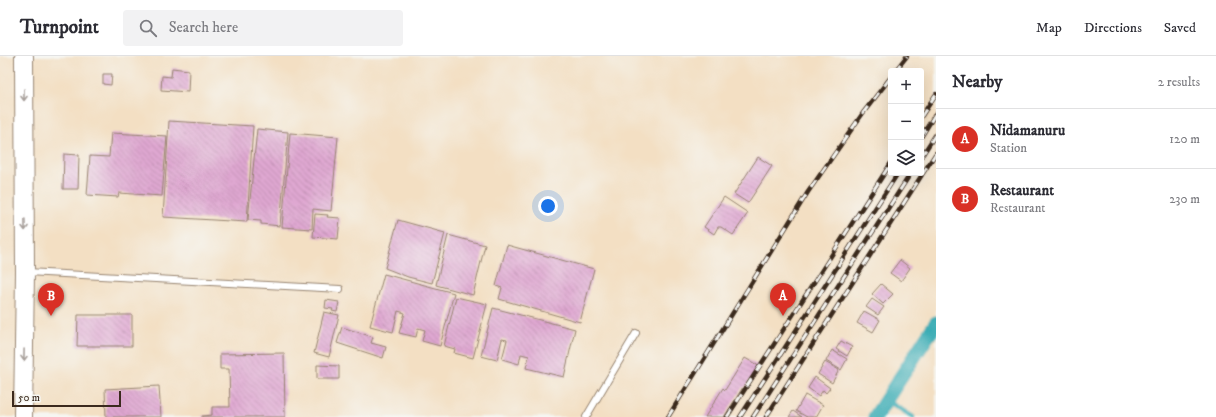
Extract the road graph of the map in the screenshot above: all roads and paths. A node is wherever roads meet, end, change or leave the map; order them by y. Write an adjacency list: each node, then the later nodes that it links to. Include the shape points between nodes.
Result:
1 (24, 56): 2 (main road, one-way to 2)
2 (25, 272): 3 (lane); 5 (main road, one-way to 5)
3 (340, 289)
4 (636, 333): 6 (lane)
5 (23, 417)
6 (586, 417)

